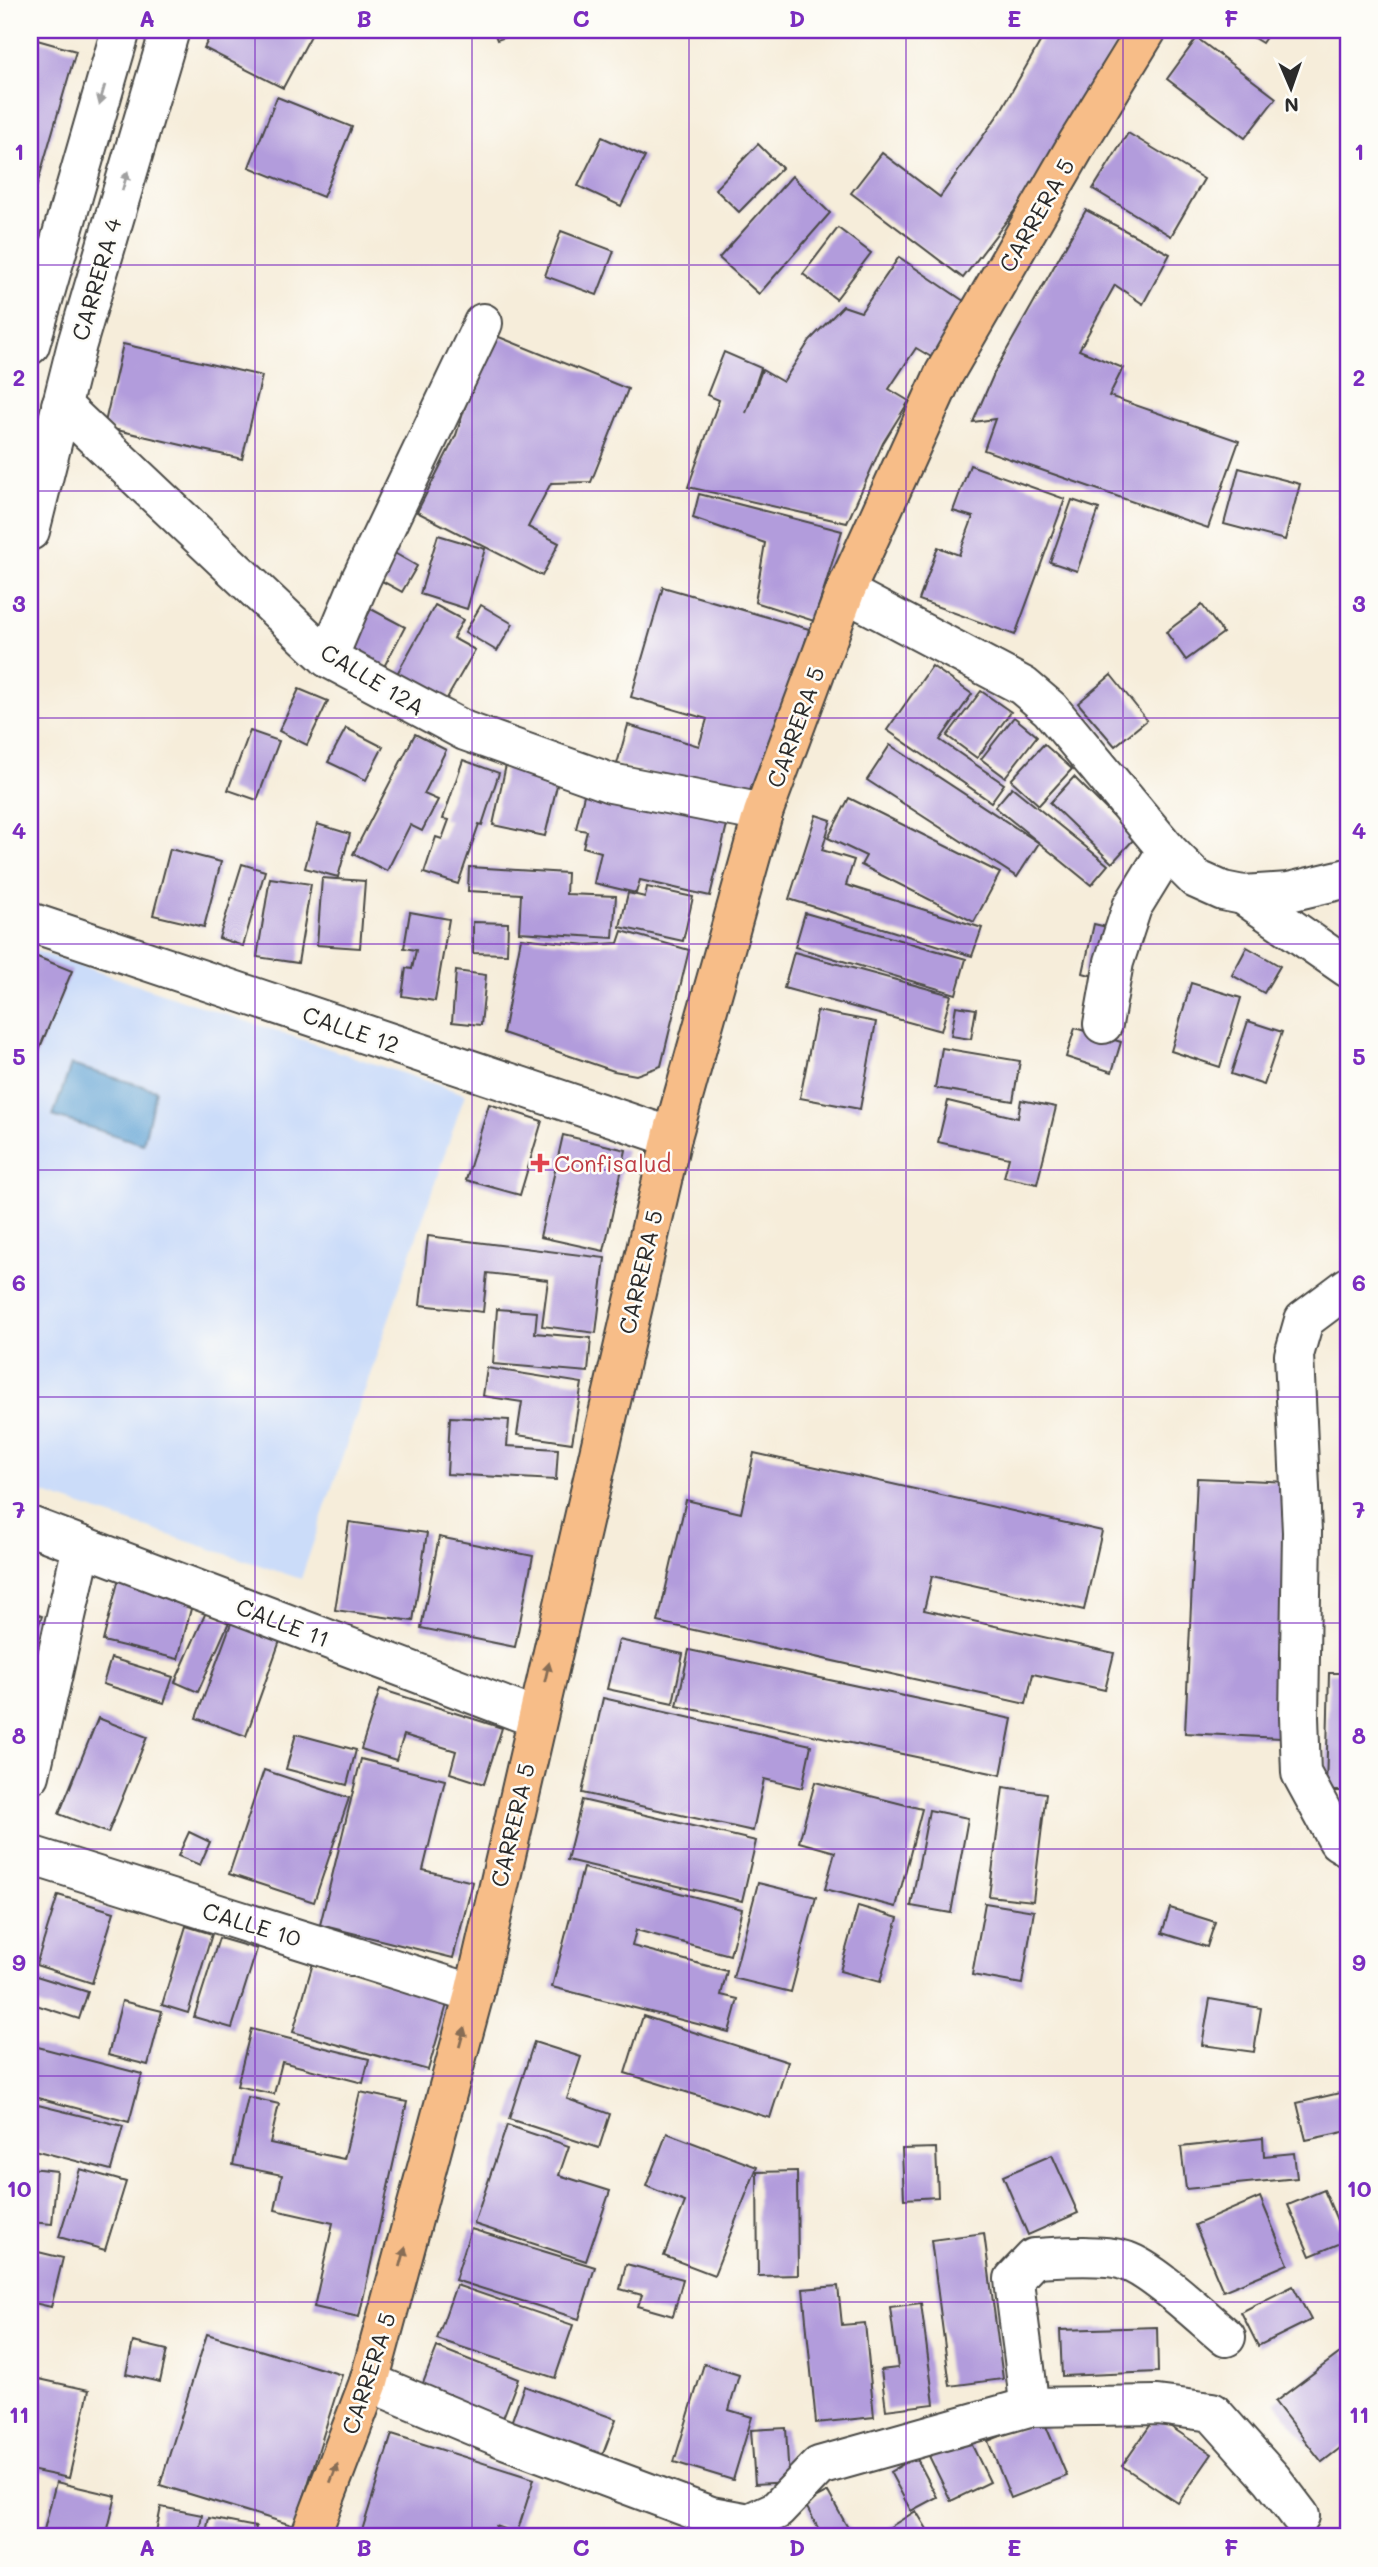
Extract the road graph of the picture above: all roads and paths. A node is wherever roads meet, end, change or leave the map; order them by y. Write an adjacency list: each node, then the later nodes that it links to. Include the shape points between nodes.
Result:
1 (121, 30): 5 (street, CARRERA 4, one-way to 5)
2 (170, 30): 6 (street, CARRERA 4, one-way to 2)
3 (1147, 30): 8 (main road, CARRERA 5, via 944,374)
4 (483, 323): 9 (street)
5 (30, 345)
6 (61, 405): 7 (street, CARRERA 4); 9 (street, CALLE 12A)
7 (30, 531)
8 (845, 592): 10 (main road, CARRERA 5); 11 (street, via 1023,686 1050,709)
9 (328, 658): 10 (street, CALLE 12A, via 465,731 611,783)
10 (763, 813): 17 (main road, CARRERA 5)
11 (1167, 849): 13 (street, via 1196,879); 16 (street, via 1132,907 1114,961)
12 (1348, 878): 13 (street, via 1289,892)
13 (1243, 895): 15 (street)
14 (30, 922): 17 (street, CALLE 12)
15 (1348, 968)
16 (1103, 1024)
17 (672, 1137): 21 (main road, CARRERA 5, one-way to 17)
18 (1348, 1287): 23 (street, via 1304,1320 1294,1355 1302,1532 1301,1773 1338,1841)
19 (30, 1526): 20 (street, CALLE 11)
20 (82, 1546): 21 (street, CALLE 11); 22 (street)
21 (536, 1718): 25 (main road, CARRERA 5)
22 (30, 1775)
23 (1348, 1847)
24 (30, 1855): 25 (street, CALLE 10)
25 (474, 1994): 27 (main road, CARRERA 5, one-way to 25)
26 (1226, 2337): 28 (street, via 1126,2260 1034,2258 1014,2279)
27 (369, 2382): 30 (street, via 507,2440); 31 (main road, CARRERA 5, one-way to 27)
28 (1029, 2407): 29 (street, via 1157,2405 1212,2412); 30 (street, via 819,2466)
29 (1300, 2516)
30 (752, 2530)
31 (310, 2537)

